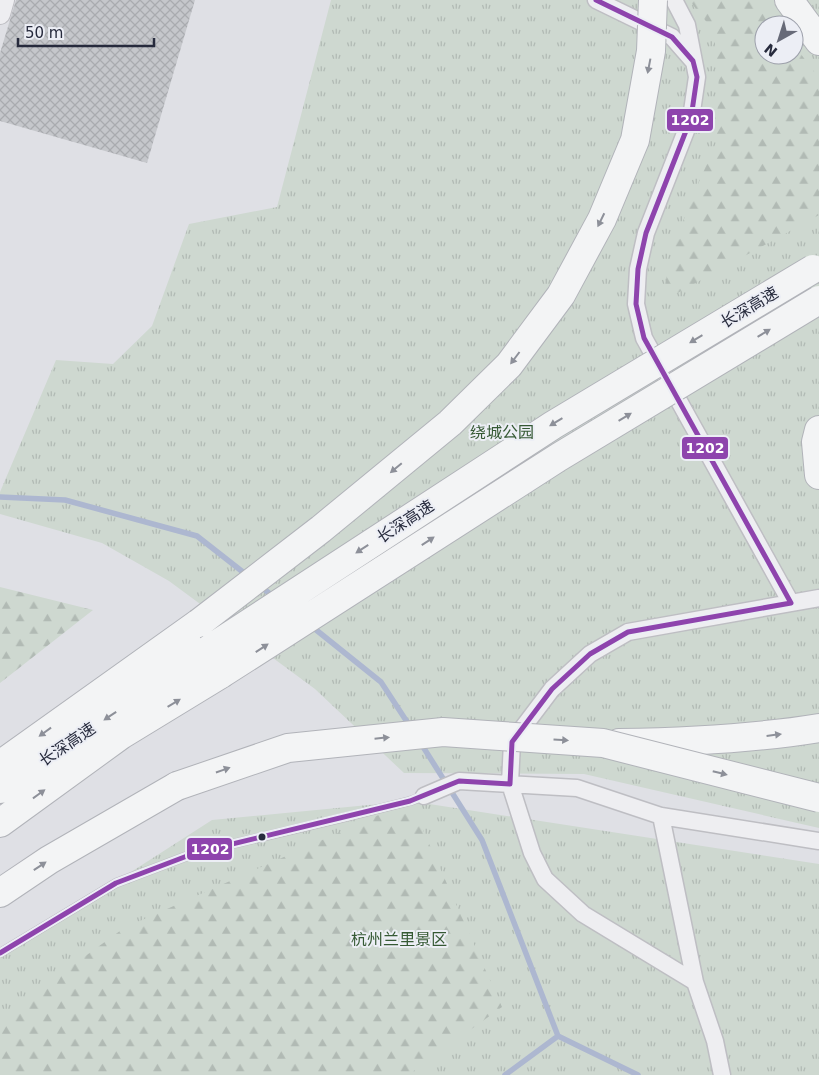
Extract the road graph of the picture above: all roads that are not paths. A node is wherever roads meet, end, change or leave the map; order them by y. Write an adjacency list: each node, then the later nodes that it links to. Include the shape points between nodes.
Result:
1 (4, 0): 6 (street)
2 (596, 0): 8 (street, via 672,37)
3 (653, 0): 17 (highway, one-way to 17, bridge, via 652,51 635,140 602,219 561,295 509,365 450,423 321,530 199,623)
4 (674, 0): 8 (street, via 687,25)
5 (789, 0): 7 (highway)
6 (0, 14)
7 (819, 41)
8 (693, 61): 14 (street, via 697,77 691,118 646,234 638,269 636,304 644,338)
9 (816, 267): 19 (highway, 长深高速, one-way to 19, bridge, via 553,425)
10 (819, 300): 23 (highway, 长深高速, one-way to 10, bridge, via 121,735 559,457)
11 (819, 430): 12 (highway, via 816,442)
12 (819, 475)
13 (819, 598): 14 (street)
14 (791, 603): 18 (street, via 628,632 590,654 552,688 512,742)
15 (819, 728): 16 (highway, one-way to 15, bridge, via 740,739)
16 (603, 743): 21 (highway, one-way to 21, bridge); 25 (highway, one-way to 16, bridge, via 49,860 177,786 288,748 443,732)
17 (0, 765)
18 (510, 784): 20 (street, via 460,781); 22 (street, via 577,788); 27 (street, via 532,853 545,879 583,914)
19 (0, 789)
20 (424, 796): 26 (lane, via 186,856 116,882)
21 (819, 798)
22 (660, 816): 24 (street); 27 (street)
23 (0, 823)
24 (819, 841)
25 (0, 893)
26 (0, 953)
27 (695, 982): 28 (street, via 715,1041)
28 (722, 1075)

